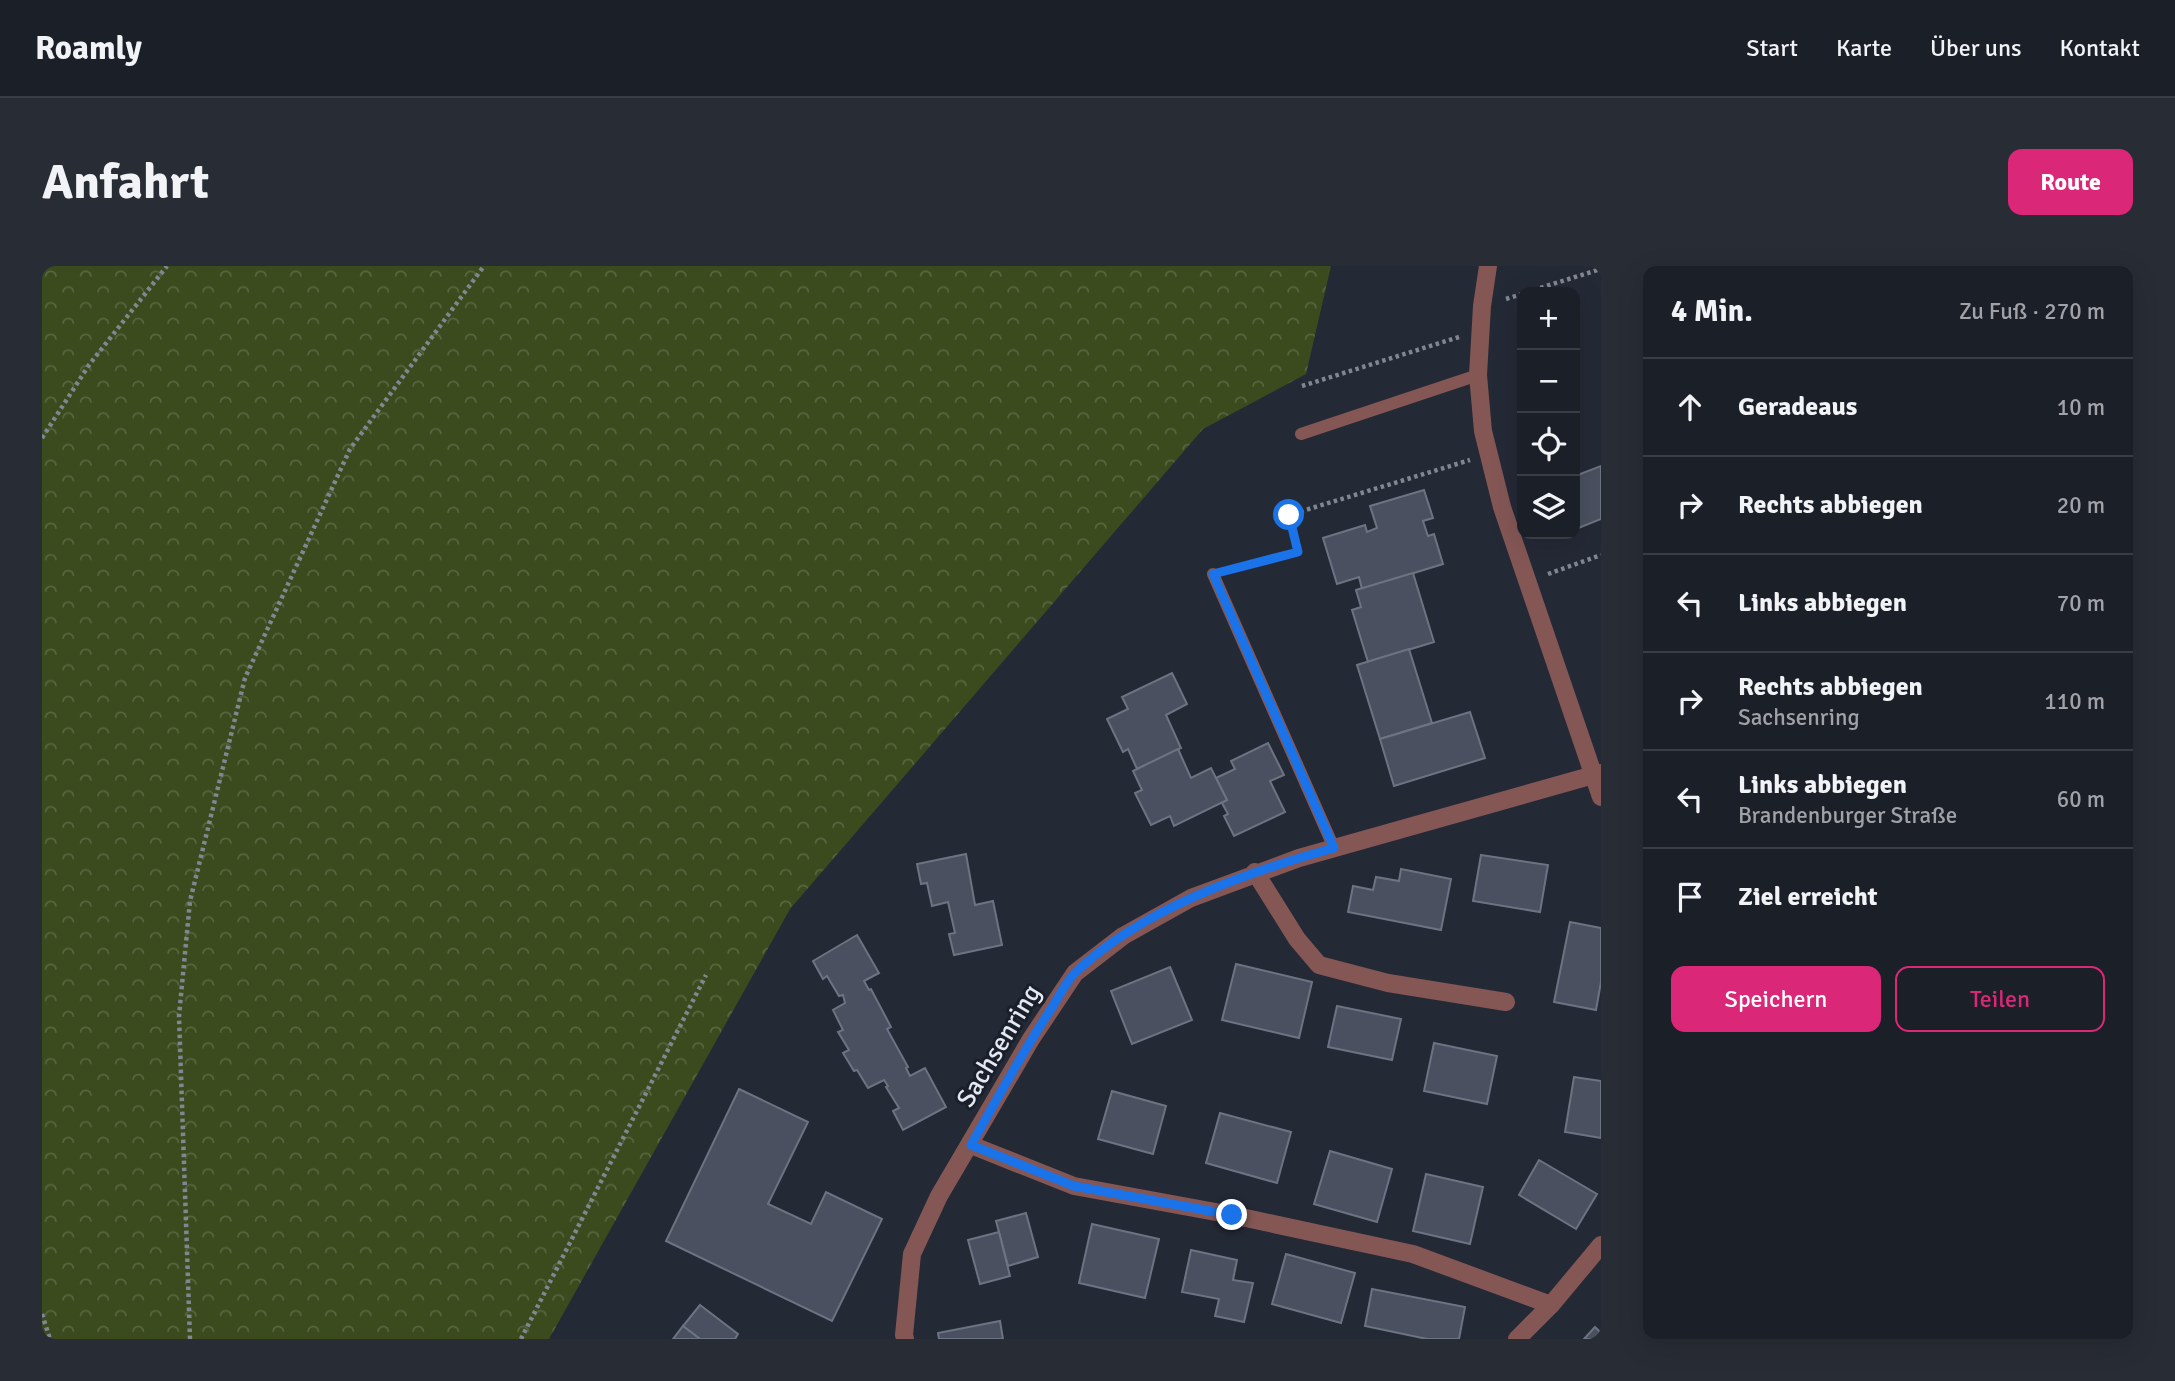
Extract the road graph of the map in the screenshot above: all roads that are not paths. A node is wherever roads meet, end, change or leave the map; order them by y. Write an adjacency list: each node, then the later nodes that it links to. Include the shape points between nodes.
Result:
1 (1488, 266): 2 (street)
2 (1478, 374): 3 (lane); 5 (street, via 1483,431 1502,507)
3 (1301, 434)
4 (1213, 574): 7 (lane)
5 (1597, 774): 6 (street); 7 (street, Sachsenring)
6 (1601, 797)
7 (1334, 848): 8 (street, Sachsenring)
8 (1255, 872): 9 (street, via 1319,965 1388,983); 10 (street, Sachsenring, via 1191,898 1123,936 1075,973 1031,1039)
9 (1506, 1002)
10 (971, 1145): 12 (street, via 1074,1186 1413,1254); 13 (street, Sachsenring, via 939,1196 912,1254)
11 (1601, 1245): 12 (street)
12 (1551, 1305): 14 (street)
13 (905, 1339)
14 (1517, 1339)

